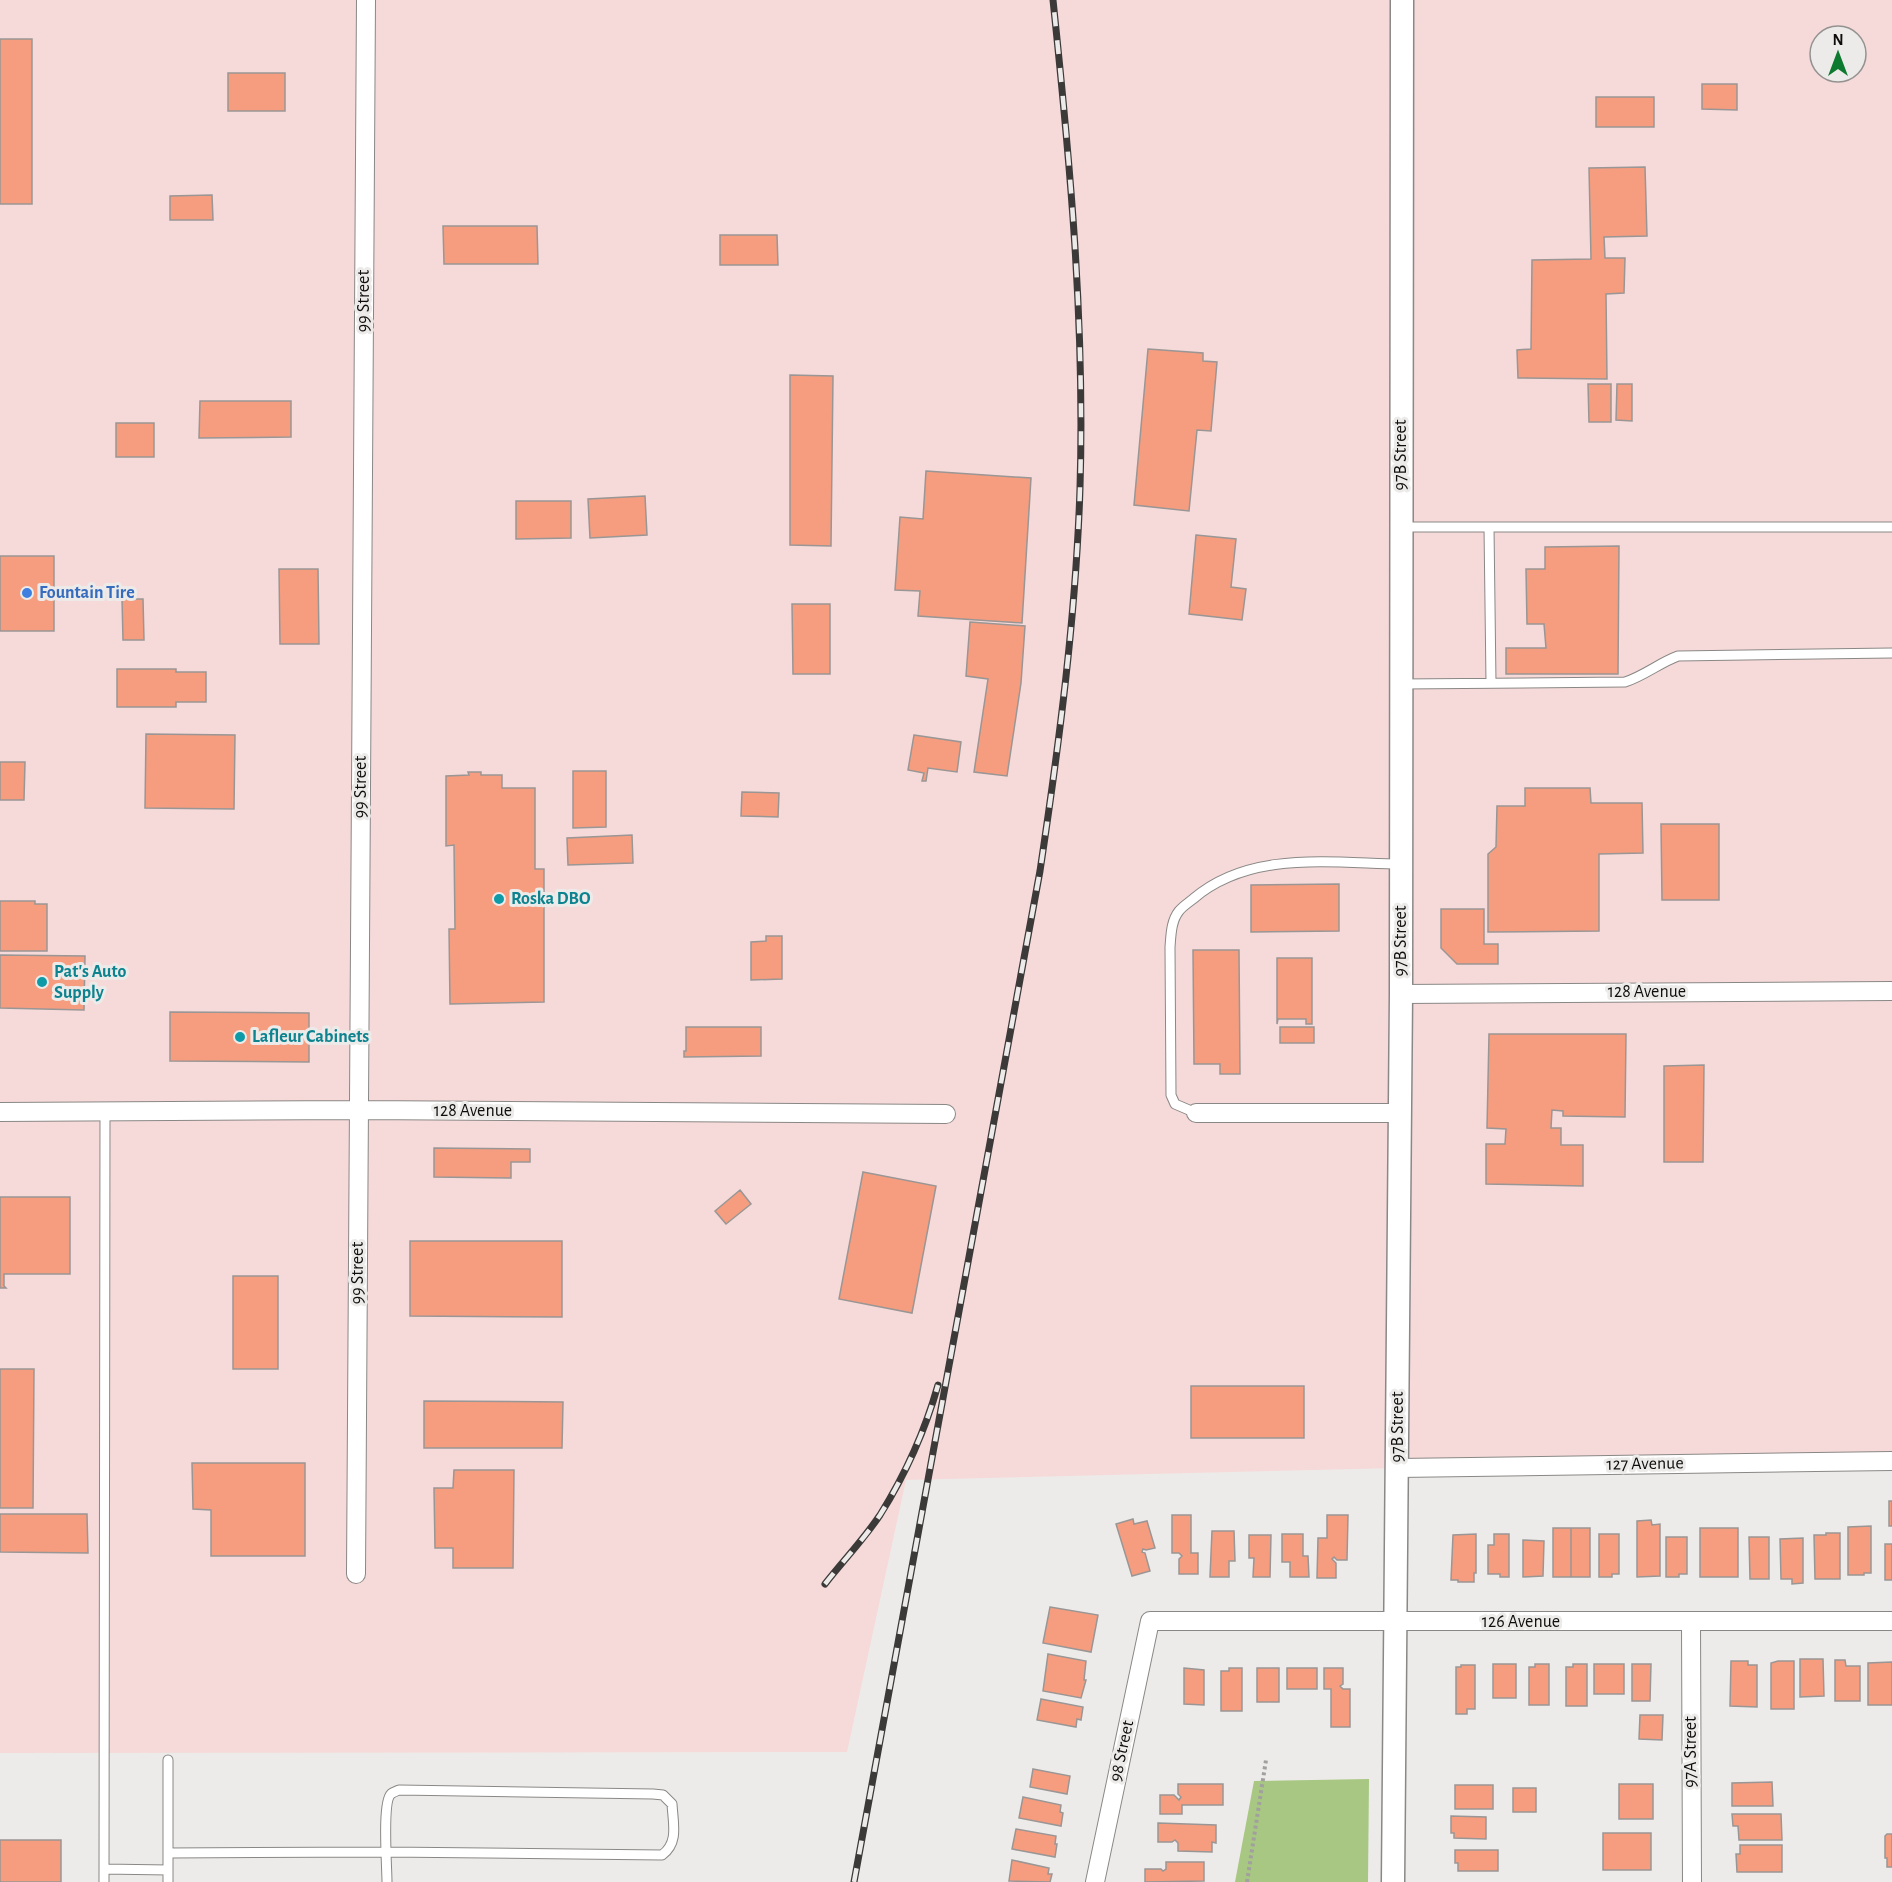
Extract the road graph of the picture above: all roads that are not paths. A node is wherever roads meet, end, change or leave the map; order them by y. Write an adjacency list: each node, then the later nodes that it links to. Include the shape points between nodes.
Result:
1 (366, 0): 12 (street, 99 Street)
2 (1402, 0): 3 (street, 97B Street)
3 (1401, 527): 4 (lane); 8 (street, 97B Street)
4 (1489, 527): 5 (lane); 7 (lane)
5 (1892, 527)
6 (1892, 653): 7 (lane, via 1678,656 1625,682)
7 (1491, 683): 8 (lane)
8 (1401, 684): 9 (street, 97B Street)
9 (1401, 864): 11 (street, 97B Street); 15 (lane, via 1279,863 1255,867 1220,880 1179,911 1170,947 1171,1095 1175,1104)
10 (1892, 991): 11 (street, 128 Avenue)
11 (1401, 993): 16 (street, 97B Street)
12 (360, 1110): 13 (street, 128 Avenue); 17 (street, 128 Avenue); 20 (street, 99 Street)
13 (105, 1111): 14 (street, 128 Avenue); 28 (lane)
14 (0, 1112)
15 (1196, 1113): 16 (street)
16 (1400, 1113): 19 (street, 97B Street)
17 (946, 1114)
18 (1892, 1461): 19 (street, 127 Avenue)
19 (1398, 1468): 22 (street, 97B Street)
20 (356, 1574)
21 (1150, 1621): 22 (street, 126 Avenue); 33 (street, 98 Street)
22 (1396, 1621): 24 (street, 126 Avenue); 34 (street, 97B Street)
23 (1892, 1622): 24 (street, 126 Avenue)
24 (1691, 1623): 35 (street, 97A Street)
25 (168, 1760): 27 (lane)
26 (387, 1852): 26 (lane, via 662,1855 673,1842 672,1804 663,1795 653,1794 399,1790 390,1794 386,1804); 27 (lane); 32 (lane)
27 (168, 1854): 29 (lane)
28 (104, 1869): 29 (lane); 30 (lane)
29 (168, 1870): 31 (lane)
30 (104, 1882)
31 (168, 1882)
32 (387, 1882)
33 (1095, 1882)
34 (1393, 1882)
35 (1692, 1882)

